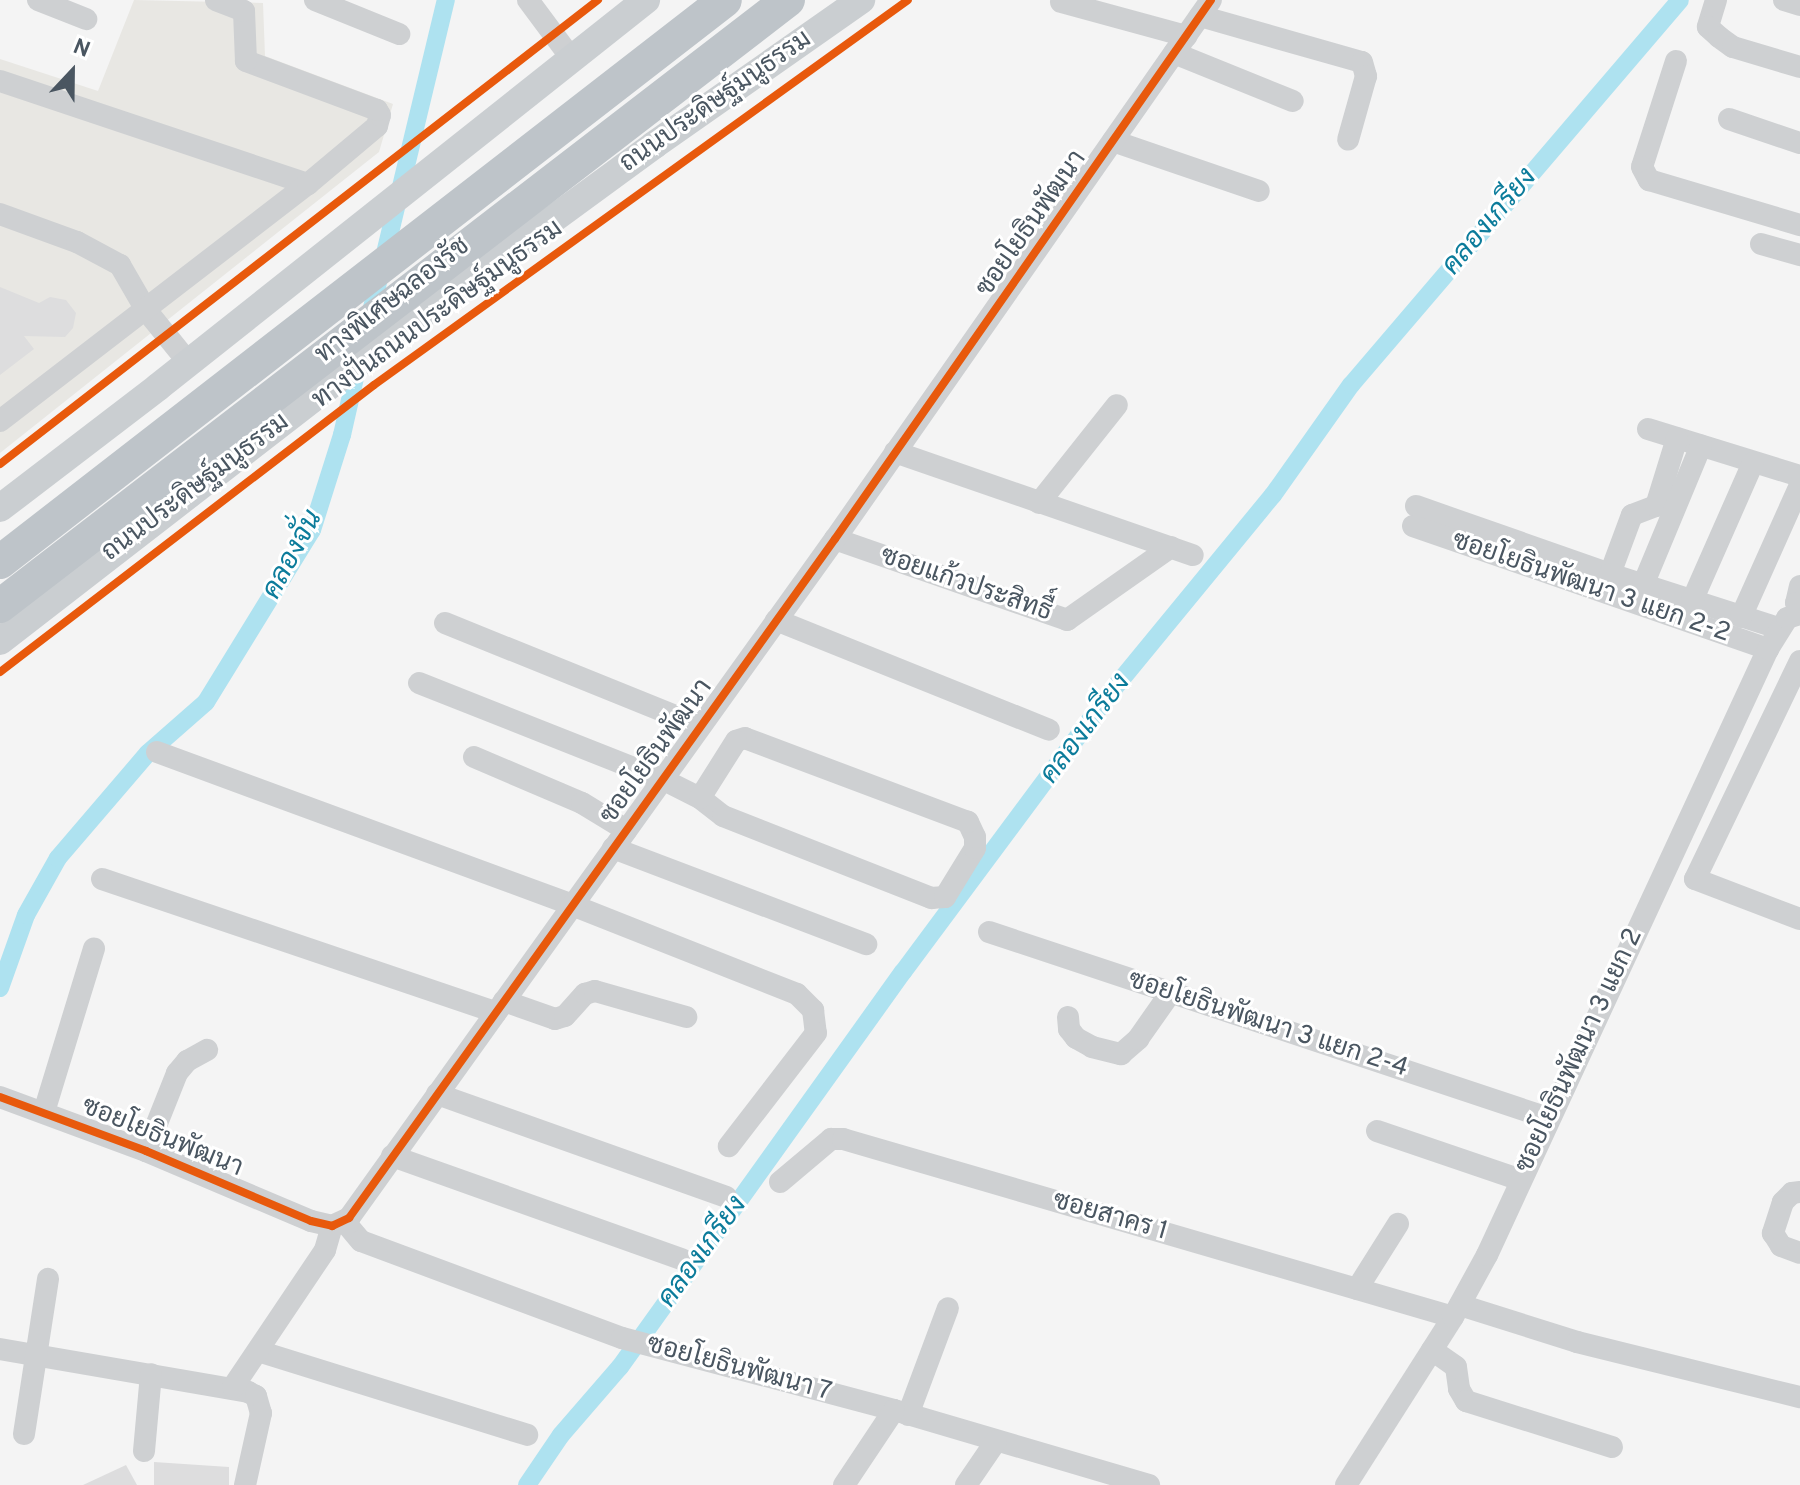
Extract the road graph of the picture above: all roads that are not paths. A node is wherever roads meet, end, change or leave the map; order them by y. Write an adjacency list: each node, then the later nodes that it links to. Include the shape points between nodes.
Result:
1 (38, 0): 14 (street)
2 (216, 0): 26 (street, via 244,11 246,61 380,115 372,131)
3 (315, 0): 15 (street)
4 (528, 0): 17 (street)
5 (646, 0): 17 (main road)
6 (725, 0): 52 (highway, ทางพิเศษฉลองรัช)
7 (788, 0): 57 (highway, ทางพิเศษฉลองรัช)
8 (861, 0): 42 (main road, ถนนประดิษฐ์มนูธรรม, via 396,334)
9 (1716, 0): 19 (street, via 1708,27 1719,37 1733,47)
10 (1784, 0): 12 (street)
11 (1061, 2): 16 (street)
12 (1800, 5)
13 (1205, 8): 16 (street, ซอยโยธินพัฒนา); 23 (street, via 1362,62 1366,76)
14 (86, 19)
15 (399, 34)
16 (1180, 44): 21 (street); 24 (street, ซอยโยธินพัฒนา)
17 (571, 58): 33 (main road)
18 (1676, 61): 29 (street, via 1642,167 1649,180)
19 (1800, 67)
20 (0, 81): 26 (street)
21 (1293, 101)
22 (1729, 119): 25 (street)
23 (1348, 140)
24 (1113, 141): 27 (street); 41 (street, ซอยโยธินพัฒนา)
25 (1800, 143)
26 (308, 184): 32 (street)
27 (1259, 191)
28 (0, 214): 32 (street, via 77,242 120,265)
29 (1800, 225)
30 (1761, 244): 31 (street)
31 (1800, 255)
32 (146, 310): 33 (street); 36 (street)
33 (188, 362): 34 (main road)
34 (158, 387): 39 (main road); 42 (main road, via 153,435 171,470 191,477)
35 (1117, 405): 46 (street)
36 (4, 414)
37 (1648, 429): 38 (street)
38 (1677, 438): 40 (street); 53 (street, via 1656,506 1632,515)
39 (87, 443): 47 (main road); 48 (main road, via 140,451 158,472 167,492)
40 (1701, 446): 43 (street); 54 (street)
41 (895, 452): 46 (street); 49 (street, ซอยโยธินพัฒนา)
42 (241, 455): 48 (main road, ถนนประดิษฐ์มนูธรรม)
43 (1753, 463): 44 (street); 56 (street)
44 (1800, 476)
45 (1800, 485): 59 (street)
46 (1039, 503): 50 (street)
47 (0, 508)
48 (152, 520): 63 (main road, ถนนประดิษฐ์มนูธรรม)
49 (835, 539): 50 (street, ซอยแก้วประสิทธื์, via 1067,620); 60 (street, ซอยโยธินพัฒนา)
50 (1171, 547): 51 (street)
51 (1193, 555)
52 (0, 562)
53 (1610, 574): 54 (street); 64 (street, ซอยโยธินพัฒนา 3 แยก 2-2, via 1414,516)
54 (1643, 585): 56 (street)
55 (1800, 586): 58 (street)
56 (1692, 601): 59 (street)
57 (0, 606)
58 (1800, 612): 62 (street)
59 (1741, 617): 62 (street)
60 (776, 620): 67 (street, ซอยโยธินพัฒนา); 68 (street)
61 (445, 623): 67 (street)
62 (1778, 628): 64 (street, ซอยโยธินพัฒนา 3 แยก 2)
63 (0, 641)
64 (1768, 649): 88 (street, ซอยโยธินพัฒนา 3 แยก 2)
65 (1800, 661): 76 (street, via 1695,879)
66 (419, 683): 71 (street)
67 (700, 726): 71 (street, ซอยโยธินพัฒนา)
68 (1049, 730)
69 (157, 752): 75 (street)
70 (474, 757): 73 (street, via 582,803)
71 (662, 779): 72 (street); 73 (street, ซอยโยธินพัฒนา)
72 (700, 798): 72 (street, via 723,816 931,898 945,897 975,848 968,822 745,738 736,741)
73 (620, 839): 75 (street, ซอยโยธินพัฒนา); 78 (street)
74 (102, 879): 81 (street)
75 (572, 905): 81 (street, ซอยโยธินพัฒนา); 90 (street, via 797,994 813,1010 816,1033 808,1048)
76 (1800, 919)
77 (989, 932): 80 (street, ซอยโยธินพัฒนา 3 แยก 2-4)
78 (866, 944)
79 (94, 948): 87 (street)
80 (1171, 992): 83 (street, via 1121,1054 1076,1038); 88 (street, ซอยโยธินพัฒนา 3 แยก 2-4)
81 (500, 1006): 82 (street, via 555,1019 595,991); 85 (street, ซอยโยธินพัฒนา)
82 (686, 1017)
83 (1068, 1017)
84 (207, 1050): 91 (street, via 177,1073)
85 (437, 1094): 92 (street, ซอยโยธินพัฒนา); 96 (street)
86 (0, 1097): 87 (street, ซอยโยธินพัฒนา)
87 (44, 1112): 91 (street, ซอยโยธินพัฒนา)
88 (1548, 1118): 93 (street, ซอยโยธินพัฒนา 3 แยก 2)
89 (1377, 1131): 93 (street)
90 (729, 1146)
91 (146, 1151): 97 (street, ซอยโยธินพัฒนา, via 311,1221)
92 (392, 1156): 97 (street, ซอยโยธินพัฒนา, via 362,1204); 100 (street)
93 (1521, 1180): 104 (street, ซอยโยธินพัฒนา 3 แยก 2)
94 (780, 1182): 102 (street, ซอยสาคร 1, via 831,1139 843,1139)
95 (1800, 1192): 99 (street, via 1783,1202 1773,1233 1781,1246)
96 (726, 1197)
97 (338, 1223): 107 (street); 112 (street, ซอยโยธินพัฒนา 7, via 361,1241 622,1338)
98 (1398, 1224): 102 (street)
99 (1800, 1253)
100 (682, 1259)
101 (48, 1279): 108 (street)
102 (1357, 1289): 104 (street, ซอยสาคร 1)
103 (948, 1308): 112 (street)
104 (1456, 1311): 106 (street, ซอยโยธินพัฒนา 3 แยก 2); 111 (street, ซอยสาคร 1)
105 (0, 1349): 108 (street)
106 (1432, 1350): 116 (street, via 1456,1367 1466,1401); 122 (street, ซอยโยธินพัฒนา 3 แยก 2)
107 (258, 1351): 110 (street); 114 (street)
108 (37, 1355): 109 (street); 113 (street)
109 (151, 1374): 110 (street); 117 (street)
110 (233, 1387): 118 (street, via 256,1396 261,1413)
111 (1800, 1397)
112 (901, 1412): 115 (street, ซอยโยธินพัฒนา 7); 119 (street)
113 (24, 1434)
114 (527, 1435)
115 (996, 1441): 120 (street); 121 (street, ซอยโยธินพัฒนา 7)
116 (1612, 1447)
117 (144, 1451)
118 (245, 1485)
119 (844, 1485)
120 (966, 1485)
121 (1149, 1485)
122 (1346, 1485)

